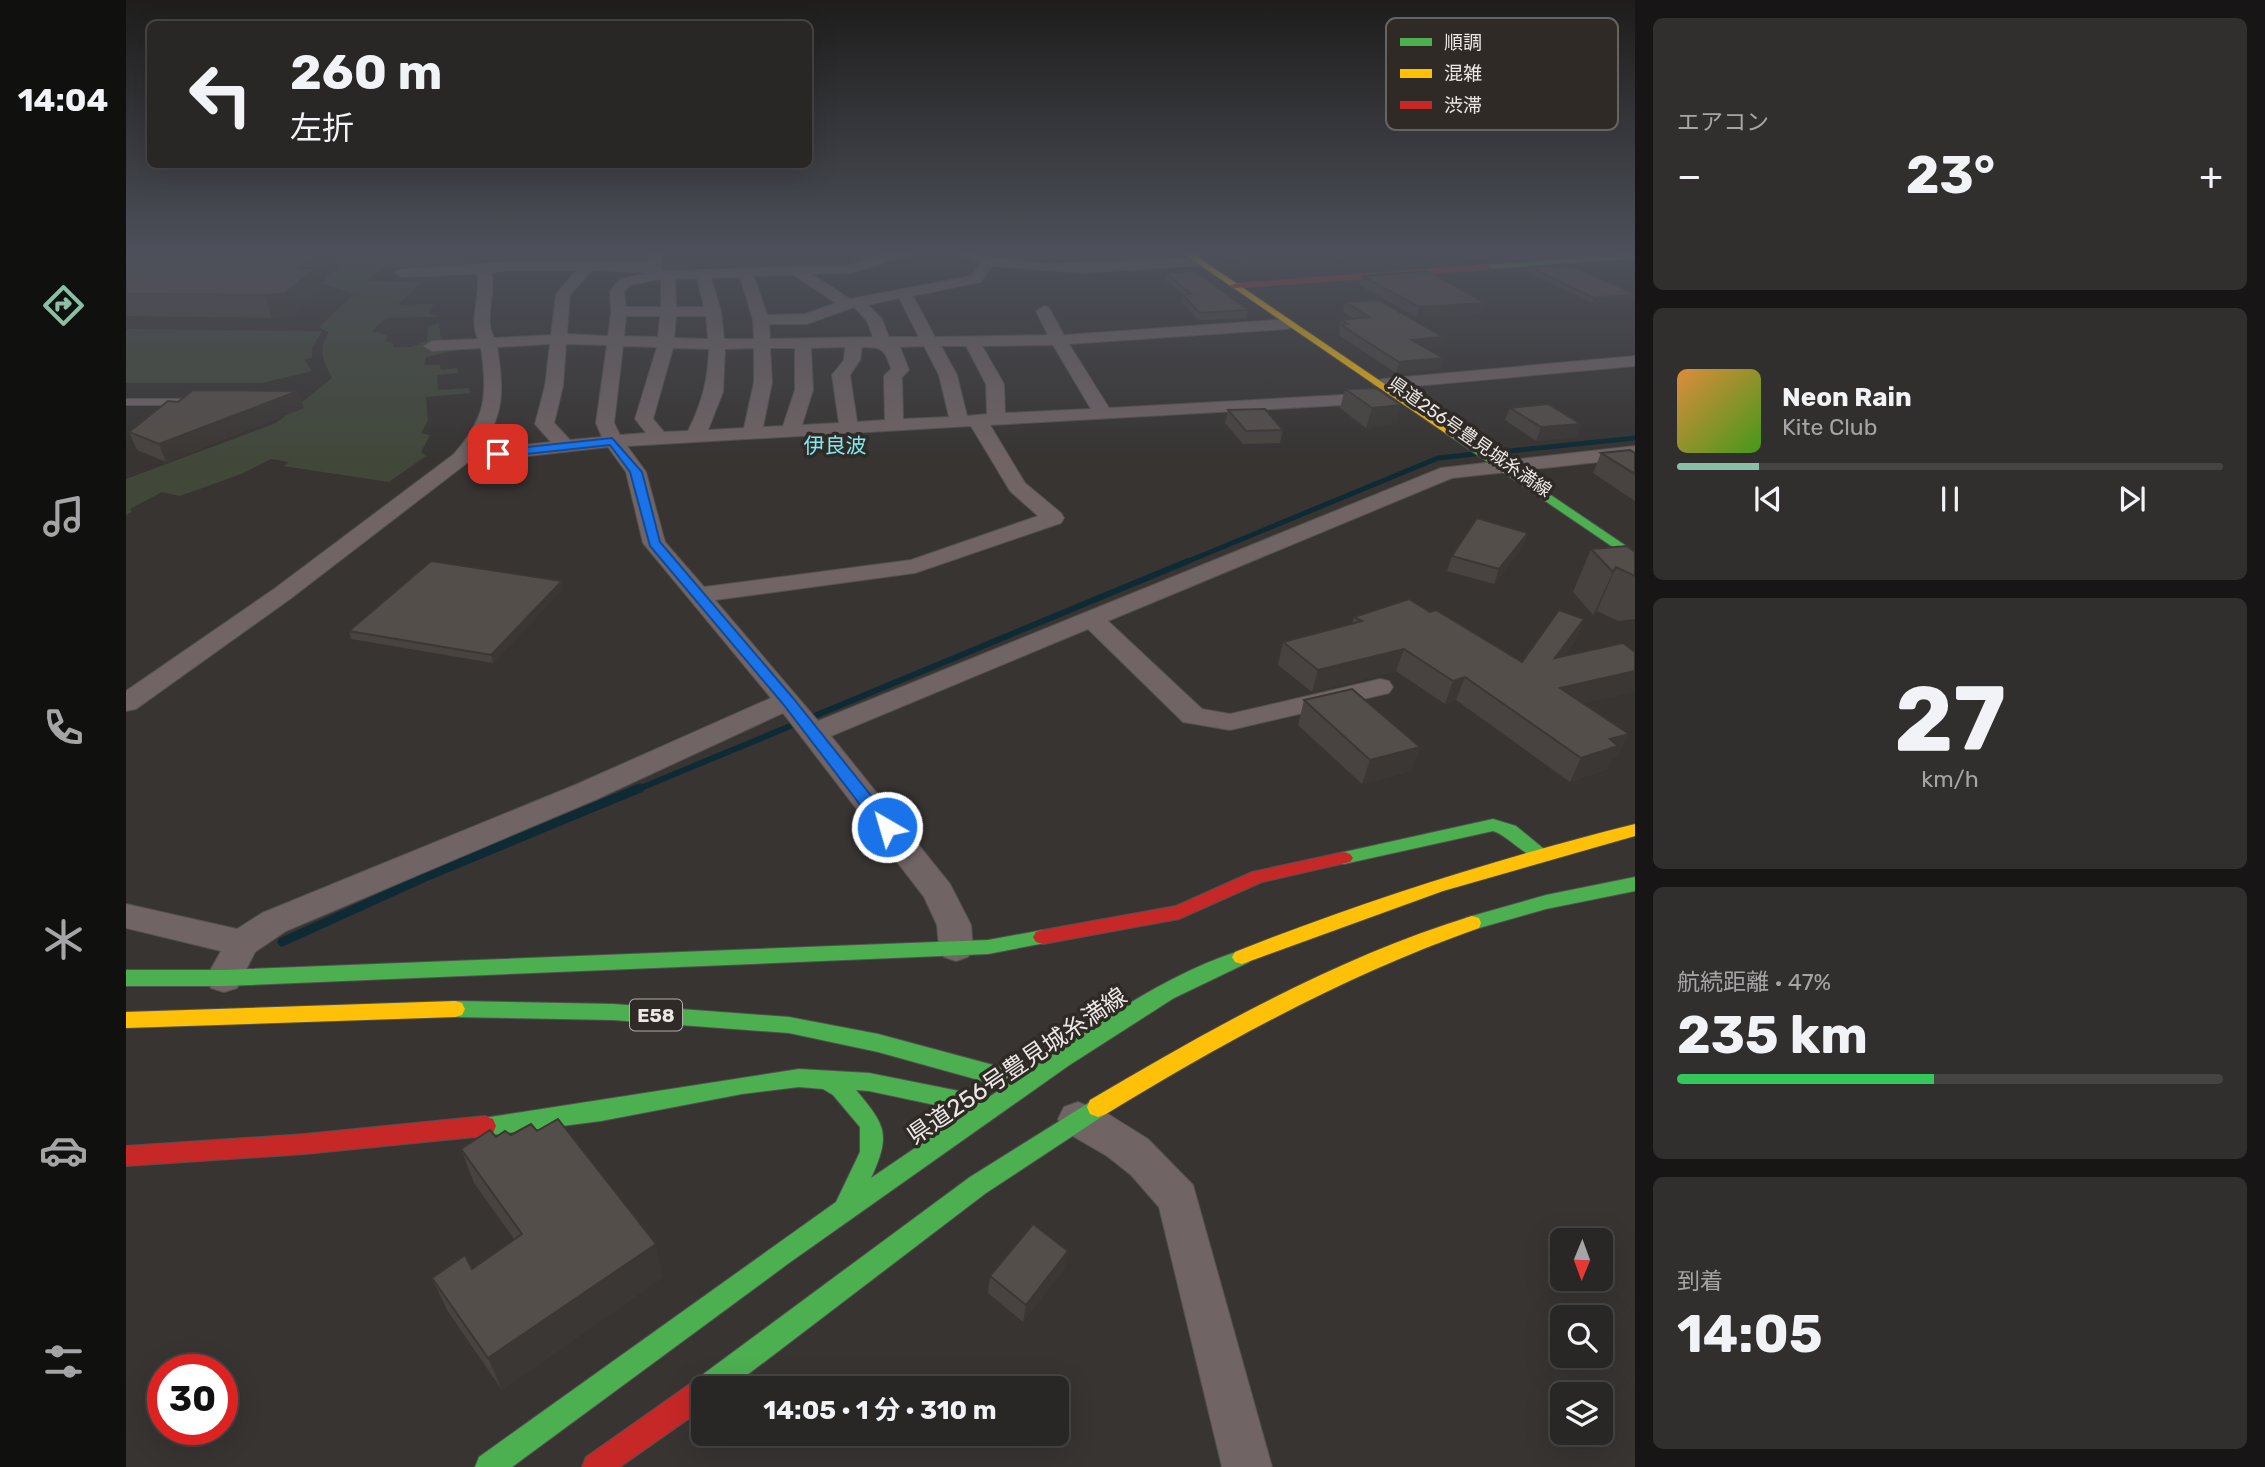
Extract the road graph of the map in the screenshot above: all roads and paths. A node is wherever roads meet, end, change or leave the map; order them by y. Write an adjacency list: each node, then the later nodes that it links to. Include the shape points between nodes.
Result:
1 (483, 322): 14 (street)
2 (560, 322): 11 (street)
3 (617, 322): 12 (street)
4 (666, 322): 19 (street)
5 (714, 322): 22 (street)
6 (761, 322): 20 (street)
7 (875, 322): 16 (street)
8 (920, 322): 17 (street)
9 (1051, 322): 13 (street)
10 (1288, 324): 13 (street); 25 (main road, 県道256号豊見城糸満線)
11 (559, 339): 12 (street); 14 (street); 38 (street, via 544,424)
12 (615, 339): 19 (street); 37 (street, via 605,423)
13 (1061, 340): 18 (street); 29 (street)
14 (487, 341): 23 (street); 40 (street, via 496,398 485,432)
15 (803, 341): 20 (street); 21 (street); 33 (street, via 804,390)
16 (882, 341): 17 (street); 21 (street); 31 (street, via 894,349 900,370 893,376)
17 (930, 341): 18 (street); 30 (street)
18 (971, 341): 30 (street, via 995,384)
19 (664, 342): 22 (street); 36 (street, via 655,394 644,419)
20 (761, 342): 22 (street); 34 (street, via 762,382)
21 (854, 342): 32 (street, via 852,360 842,375)
22 (715, 344): 35 (street, via 714,392)
23 (432, 346)
24 (1635, 361): 25 (street)
25 (1382, 391): 26 (street); 29 (street); 41 (main road, 県道256号豊見城糸満線, via 1458,452)
26 (1402, 397): 41 (main road, 県道256号豊見城糸満線)
27 (126, 402): 28 (lane)
28 (194, 402)
29 (1102, 413): 30 (street)
30 (977, 420): 31 (street); 44 (street, via 1017,487 1054,518 915,566)
31 (894, 425): 32 (street)
32 (849, 427): 33 (street)
33 (791, 430): 34 (street)
34 (753, 432): 35 (street)
35 (695, 437): 36 (street)
36 (659, 438): 37 (street)
37 (612, 441): 38 (street); 44 (street, via 636,472 654,543)
38 (565, 446): 40 (street)
39 (1635, 452): 41 (street)
40 (461, 458): 48 (street, via 282,594)
41 (1488, 462): 42 (main road, 県道256号豊見城糸満線); 43 (main road, 県道256号豊見城糸満線); 45 (street, via 1448,472)
42 (1635, 558)
43 (1635, 577)
44 (699, 595): 47 (street)
45 (1090, 618): 46 (street, via 1193,716 1230,722); 49 (street)
46 (1380, 687)
47 (788, 701): 49 (street); 54 (street, via 586,792 274,922)
48 (126, 703)
49 (812, 734): 55 (street, via 938,892 954,925)
50 (1635, 830): 51 (main road, 県道256号豊見城糸満線)
51 (1538, 853): 55 (main road, via 1510,830 1493,825 1258,877 1179,912 988,947); 60 (main road, 県道256号豊見城糸満線, via 1295,935 1224,964 1111,1027)
52 (1635, 884): 63 (main road, via 1494,916 1356,967 1239,1023)
53 (126, 916): 54 (street)
54 (242, 943): 57 (street)
55 (956, 948): 57 (main road)
56 (126, 978): 57 (main road)
57 (224, 978)
58 (126, 1020): 60 (main road, E58, via 438,1008 612,1011 785,1025 891,1045)
59 (824, 1078): 61 (main road, via 885,1084); 64 (main road, via 771,1082 501,1124); 65 (main road, via 841,1088 872,1124 871,1152)
60 (1031, 1087): 61 (main road, 県道256号豊見城糸満線)
61 (993, 1108): 62 (main road); 65 (main road, 県道256号豊見城糸満線)
62 (1018, 1111)
63 (1066, 1116): 66 (main road); 70 (street, via 1120,1139 1178,1199)
64 (126, 1156)
65 (845, 1208): 68 (main road, 県道256号豊見城糸満線)
66 (725, 1376)
67 (691, 1400): 69 (main road)
68 (489, 1467)
69 (596, 1467)
70 (1247, 1467)

